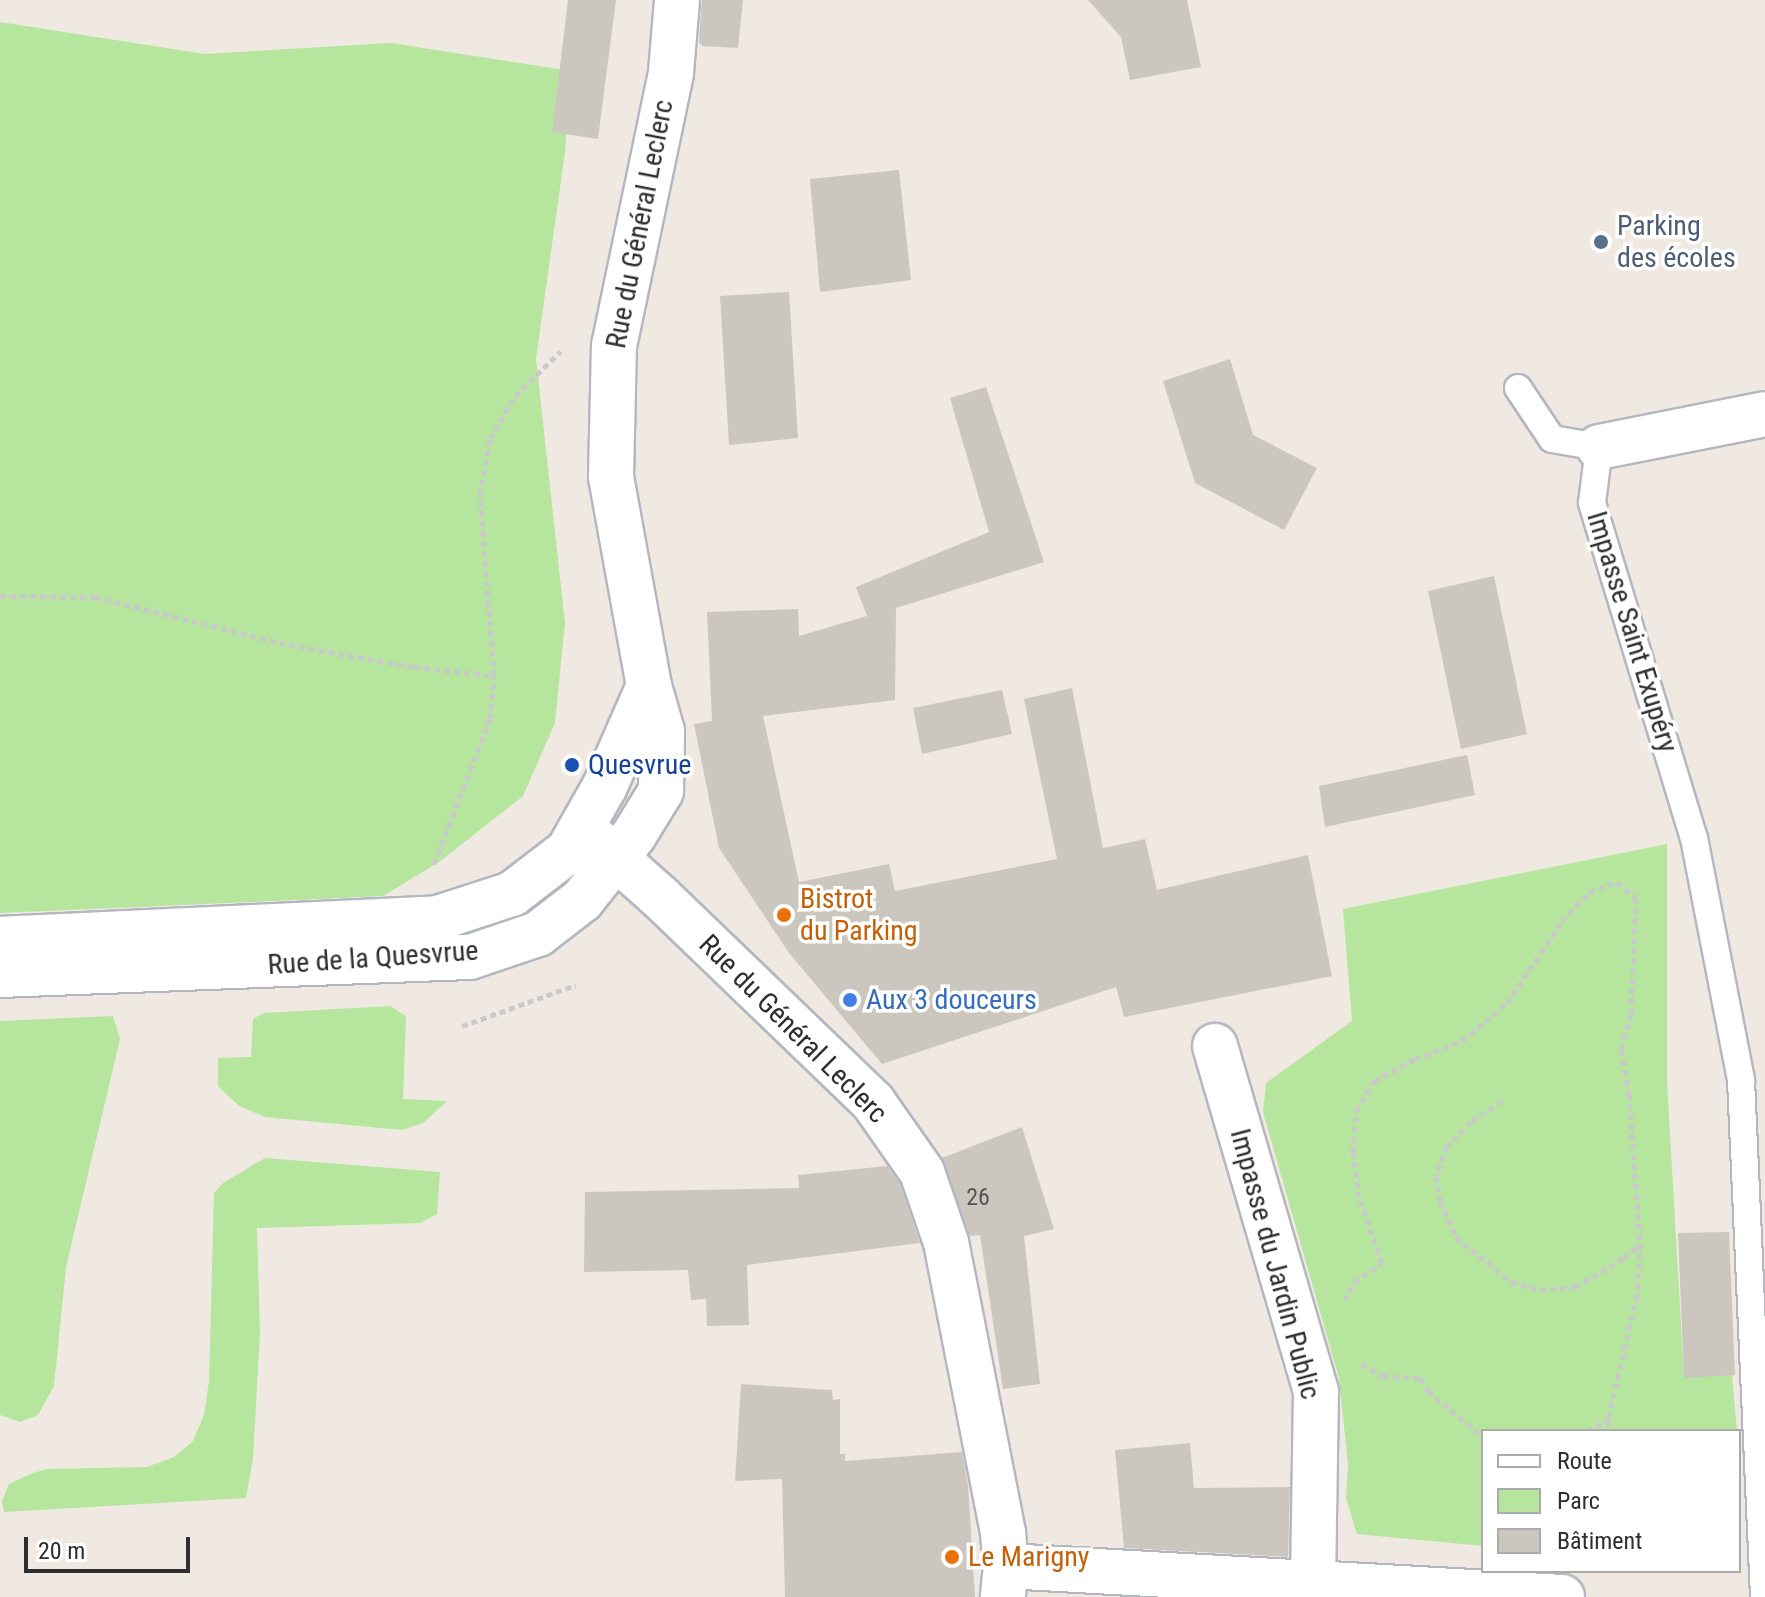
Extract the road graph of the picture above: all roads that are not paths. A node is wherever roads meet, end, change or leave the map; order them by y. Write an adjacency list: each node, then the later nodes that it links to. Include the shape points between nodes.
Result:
1 (677, 0): 5 (street, Rue du Général Leclerc, via 671,72 614,346 611,477)
2 (1518, 388): 4 (lane, via 1552,439)
3 (1765, 414): 4 (street)
4 (1599, 447): 14 (lane, Impasse Saint Exupéry, via 1592,503 1694,838 1741,1080)
5 (649, 686): 6 (street, Rue de la Quesvrue); 7 (street, Rue de la Quesvrue, via 662,731 661,791)
6 (581, 828): 7 (street, Rue du Général Leclerc); 8 (street, Rue de la Quesvrue, via 568,851 512,894 438,918)
7 (617, 857): 9 (street, Rue de la Quesvrue, via 582,900 538,934 470,957); 11 (street, Rue du Général Leclerc, via 873,1102 922,1172 946,1242 1003,1533)
8 (0, 939)
9 (0, 975)
10 (1215, 1046): 12 (street, Impasse du Jardin Public, via 1316,1392)
11 (1004, 1582): 12 (street)
12 (1313, 1582): 13 (street)
13 (1562, 1597)
14 (1764, 1597)

